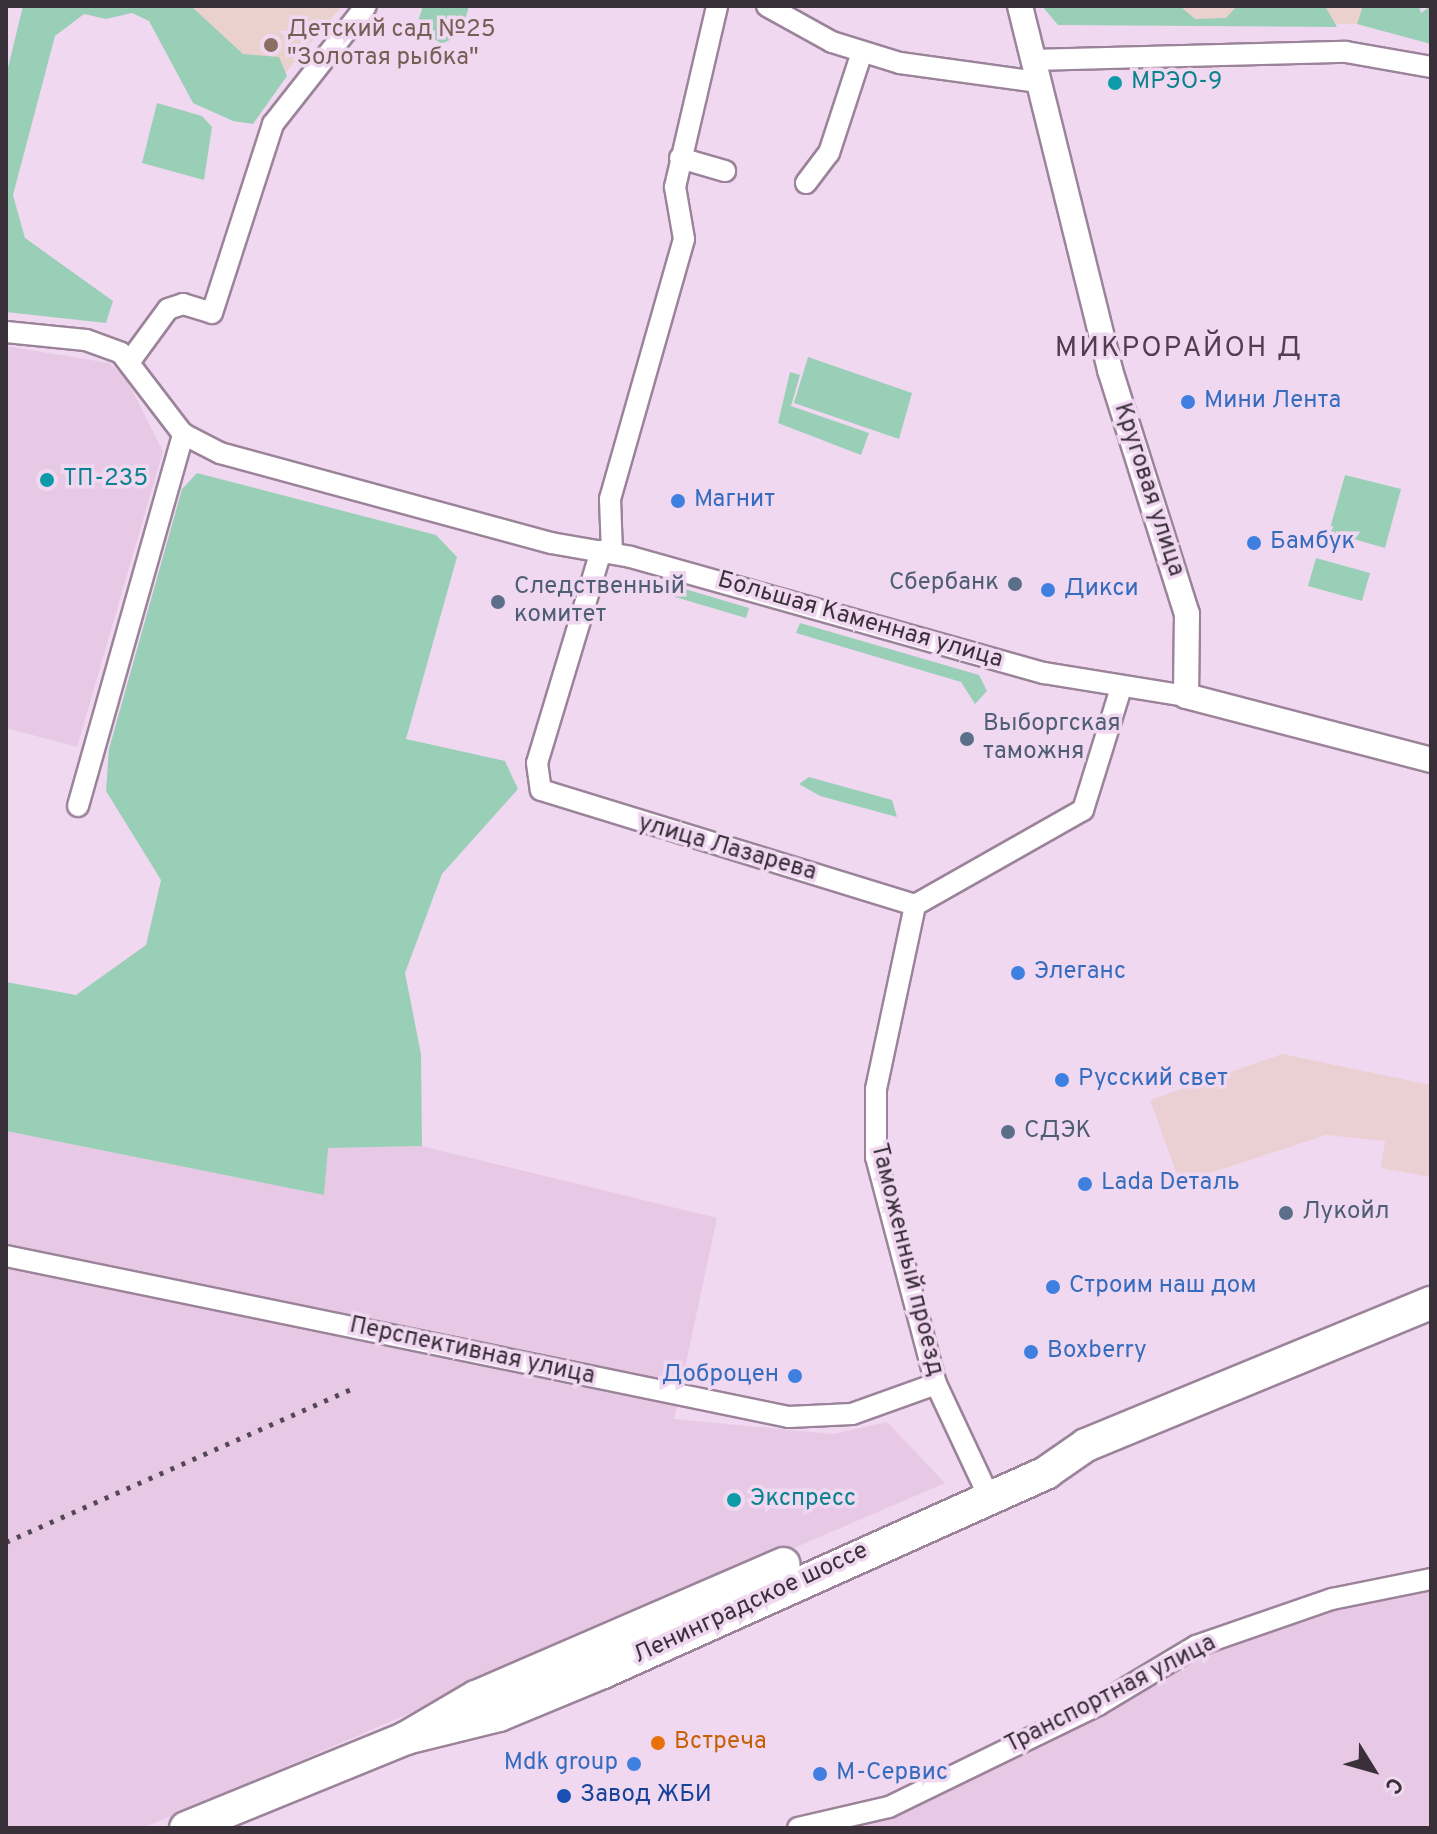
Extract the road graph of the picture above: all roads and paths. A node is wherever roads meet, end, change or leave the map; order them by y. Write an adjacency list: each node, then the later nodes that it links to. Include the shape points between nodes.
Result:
1 (366, 6): 12 (street, via 273,124 212,313 183,304 168,309)
2 (717, 6): 8 (street)
3 (767, 6): 5 (street)
4 (1020, 6): 7 (street, Круговая улица)
5 (862, 52): 7 (street); 10 (street, via 829,153)
6 (1431, 67): 7 (street, via 1346,52)
7 (1034, 71): 16 (street, Круговая улица, via 1110,370 1187,614)
8 (680, 158): 9 (street); 14 (street, via 676,215 684,239 610,499)
9 (725, 171)
10 (806, 183)
11 (6, 332): 12 (street, Большая Каменная улица, via 86,340)
12 (130, 361): 13 (street, Большая Каменная улица)
13 (183, 434): 14 (street, Большая Каменная улица, via 220,453); 18 (street)
14 (606, 552): 15 (street, Большая Каменная улица); 19 (street, улица Лазарева, via 537,763 541,790)
15 (1121, 688): 16 (street, Большая Каменная улица); 19 (street, via 1083,810)
16 (1186, 696): 17 (street, Большая Каменная улица)
17 (1431, 760)
18 (78, 806)
19 (915, 905): 22 (street, Таможенный проезд, via 873,1110 876,1157)
20 (6, 1256): 22 (street, Перспективная улица, via 789,1417 852,1414)
21 (1431, 1303): 23 (main road, Ленинградское шоссе, via 1086,1445 1040,1451)
22 (936, 1384): 23 (street, Таможенный проезд)
23 (985, 1488): 25 (main road, Ленинградское шоссе, via 476,1697 406,1738)
24 (1431, 1579): 26 (street, Транспортная улица, via 1332,1599 1196,1646 1098,1705 889,1807)
25 (191, 1827)
26 (798, 1828)

